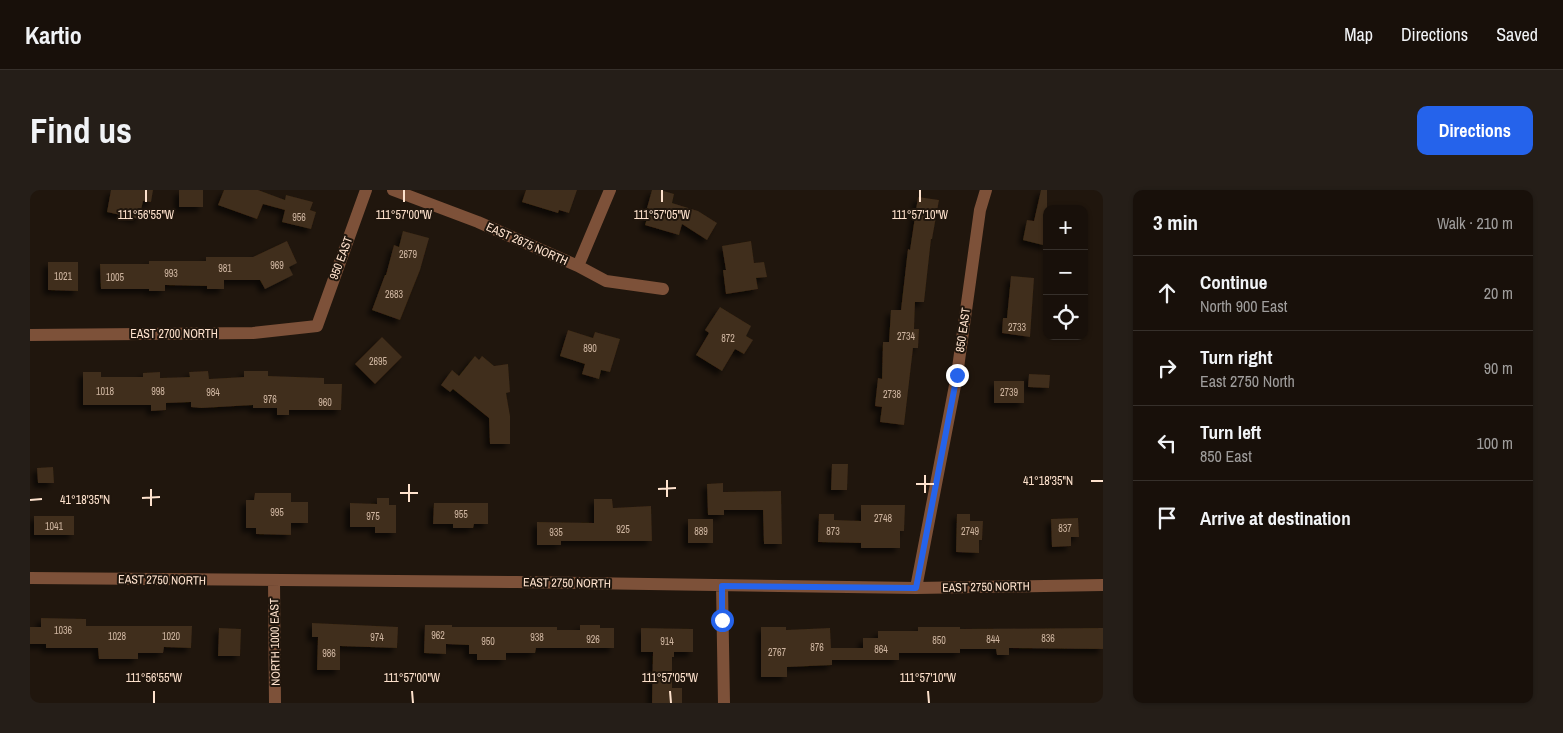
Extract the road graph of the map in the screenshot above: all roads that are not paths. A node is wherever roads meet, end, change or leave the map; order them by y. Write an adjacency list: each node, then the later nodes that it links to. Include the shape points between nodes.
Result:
1 (366, 190): 7 (street, 950 EAST)
2 (393, 190): 5 (street, EAST 2675 NORTH, via 478,222)
3 (610, 190): 5 (street)
4 (986, 190): 13 (street, 850 EAST, via 980,210 957,375)
5 (578, 266): 6 (street, EAST 2675 NORTH, via 606,281)
6 (663, 288)
7 (317, 326): 8 (street, EAST 2700 NORTH, via 253,333)
8 (30, 335)
9 (30, 578): 10 (street, EAST 2750 NORTH)
10 (274, 581): 12 (street, EAST 2750 NORTH); 14 (street, NORTH 1000 EAST)
11 (1103, 585): 13 (street, EAST 2750 NORTH)
12 (722, 586): 13 (street, EAST 2750 NORTH); 15 (street)
13 (916, 588)
14 (276, 703)
15 (724, 703)

